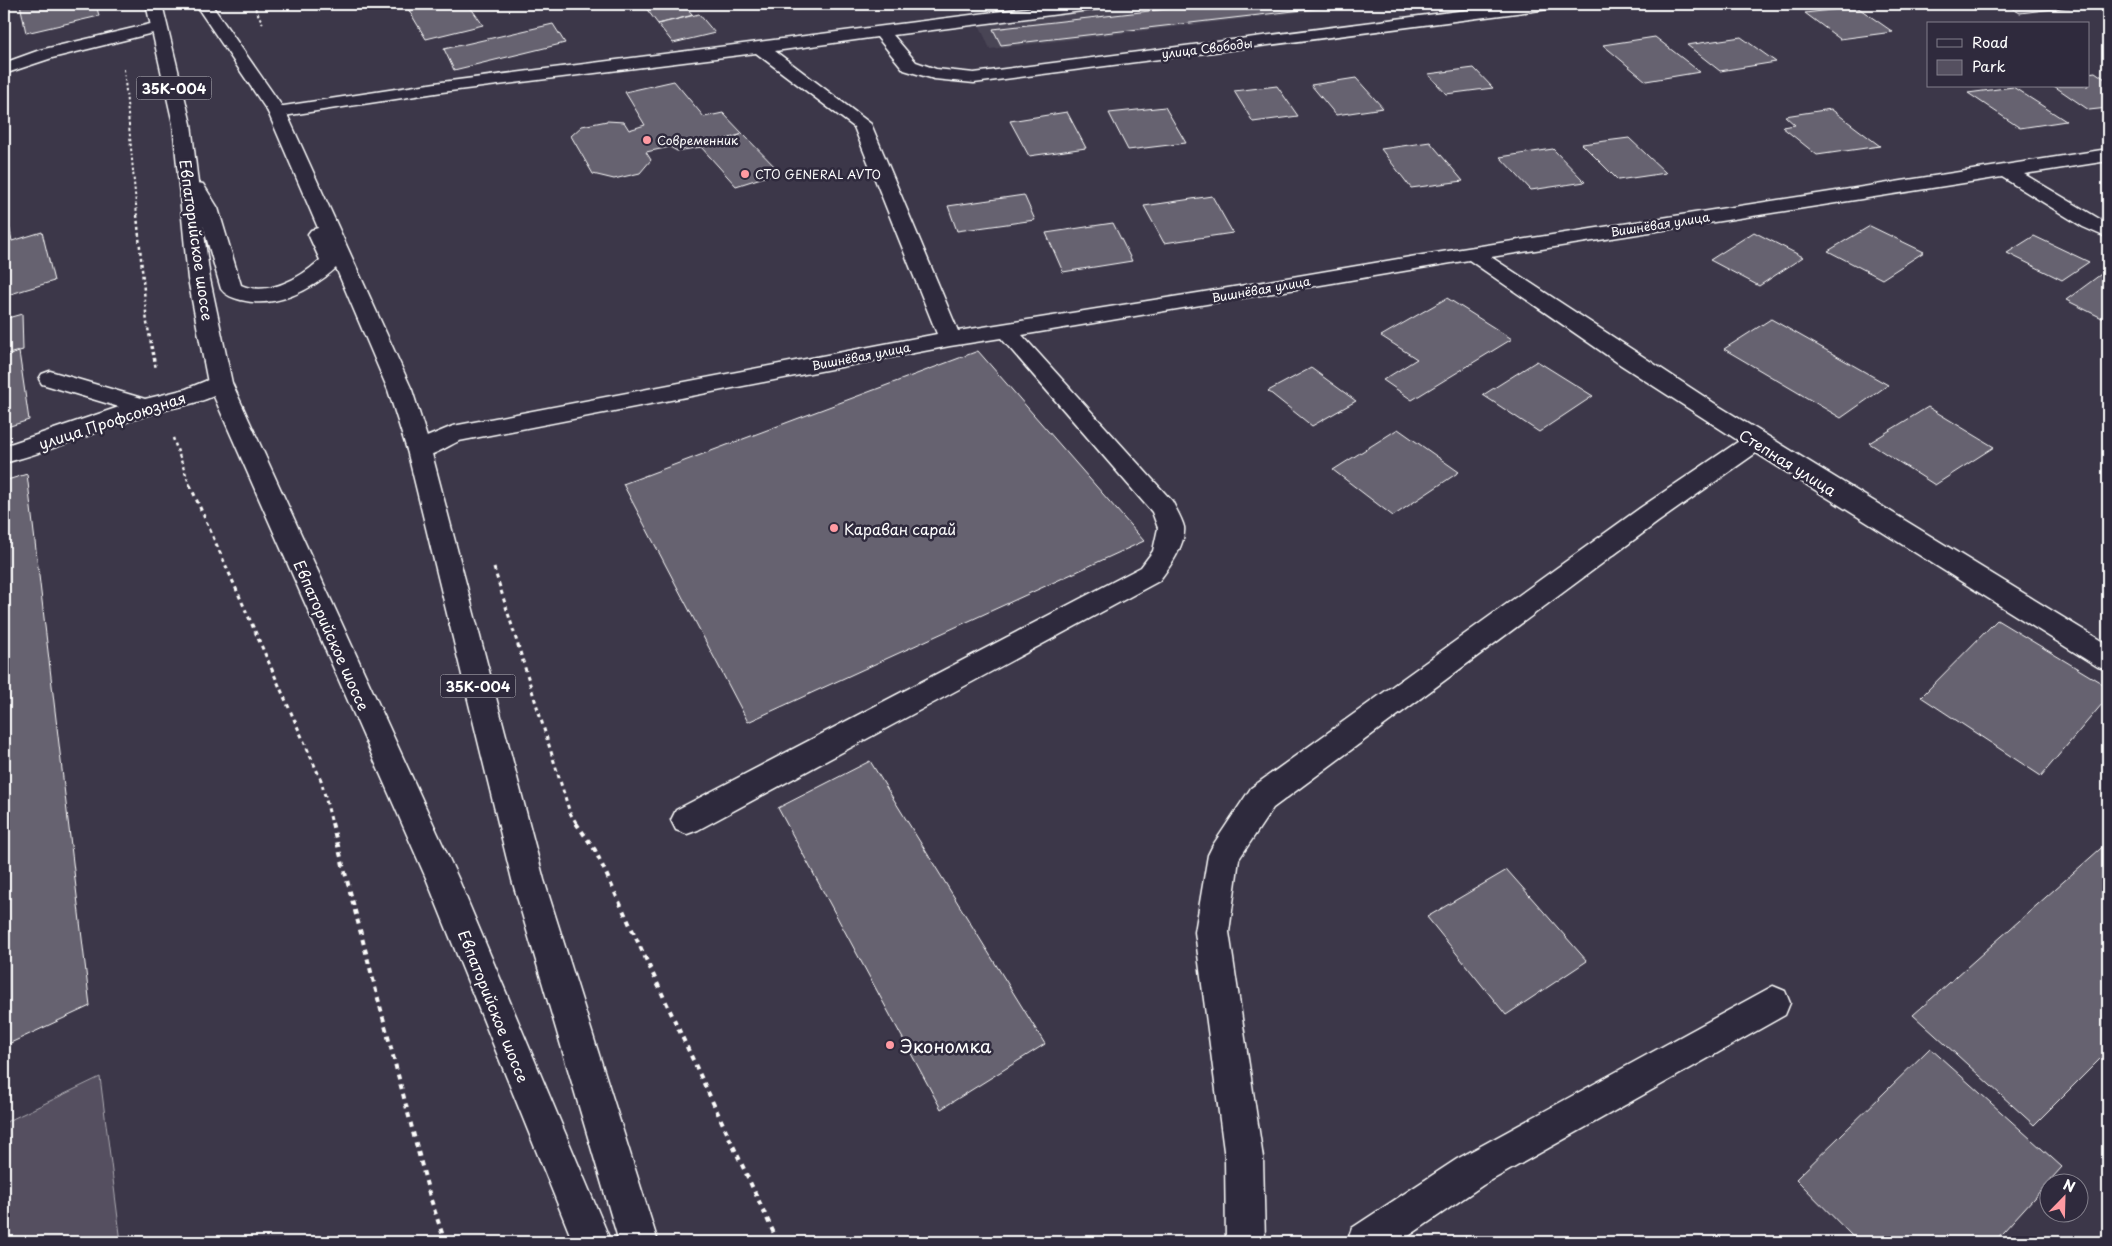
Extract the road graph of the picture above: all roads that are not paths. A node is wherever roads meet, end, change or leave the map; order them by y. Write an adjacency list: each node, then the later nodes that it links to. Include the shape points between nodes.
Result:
1 (154, 4): 7 (street, Евпаторийское шоссе / 35К-004)
2 (203, 4): 11 (street, 35К-004)
3 (1030, 4): 6 (street)
4 (1098, 4): 6 (street)
5 (1548, 4): 8 (street, улица Свободы, via 974,78 934,74 910,66)
6 (976, 17): 8 (street)
7 (159, 27): 10 (street, via 46,54); 15 (street, Евпаторийское шоссе / 35К-004, via 182,124)
8 (882, 32): 9 (street)
9 (759, 47): 11 (street); 19 (street, via 862,124)
10 (4, 68)
11 (276, 112): 12 (street, 35К-004)
12 (290, 141): 15 (street, via 285,165 331,262 305,282 288,290 247,295 232,289 208,208); 24 (street, 35К-004, via 400,390)
13 (2108, 155): 14 (street, Вишнёвая улица)
14 (2006, 171): 16 (street); 17 (street, Вишнёвая улица)
15 (188, 174): 21 (street, Евпаторийское шоссе / 35К-004, via 199,279)
16 (2108, 232)
17 (1474, 254): 18 (street, Вишнёвая улица); 23 (street, Степная улица)
18 (1007, 331): 19 (street, Вишнёвая улица); 27 (street, via 1163,508 1171,528 1165,554 1150,574)
19 (950, 339): 24 (street, Вишнёвая улица, via 453,434)
20 (50, 379): 22 (street)
21 (220, 383): 22 (street, улица Профсоюзная, via 193,395); 29 (street, Евпаторийское шоссе / 35К-004, via 442,878)
22 (154, 404): 25 (street, улица Профсоюзная)
23 (1755, 442): 26 (street, Степная улица); 31 (street, via 1649,515 1262,798 1224,855 1212,932 1244,1158)
24 (419, 450): 30 (street, 35К-004, via 528,880)
25 (4, 455)
26 (2108, 659)
27 (687, 820)
28 (1773, 1003): 32 (street, via 1470,1172)
29 (592, 1242)
30 (639, 1242)
31 (1246, 1242)
32 (1366, 1242)

